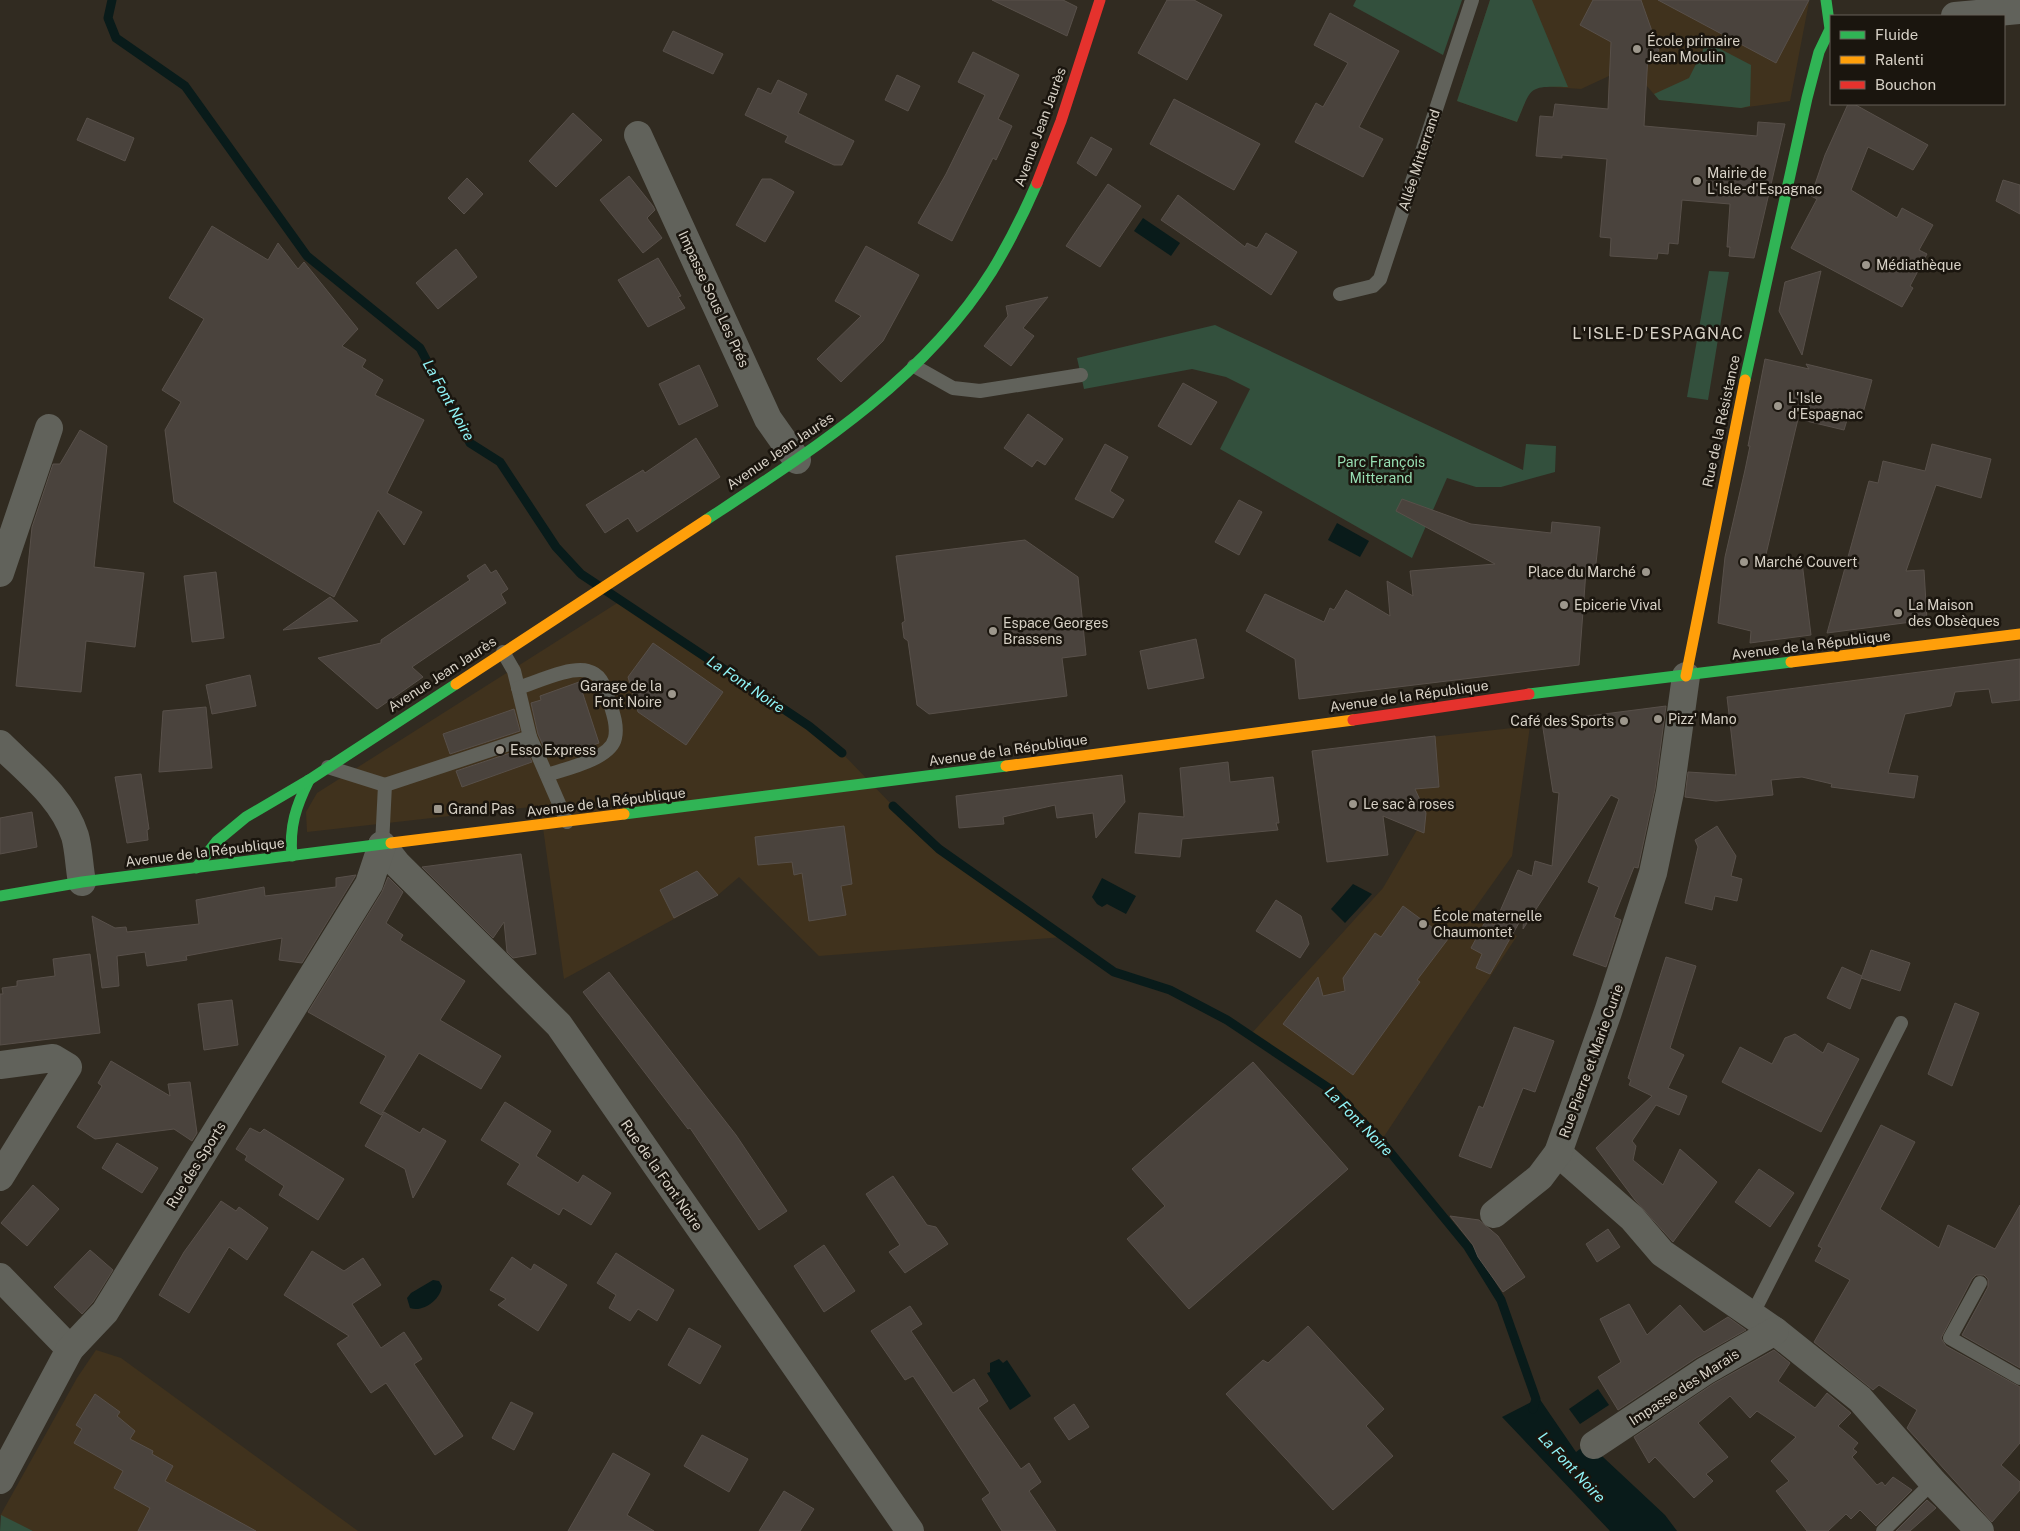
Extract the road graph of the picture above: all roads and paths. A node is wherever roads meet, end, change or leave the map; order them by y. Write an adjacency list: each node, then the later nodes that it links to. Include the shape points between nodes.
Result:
1 (1100, 0): 10 (main road, Avenue Jean Jaurès, via 1047,159 1010,239 962,311)
2 (1472, 0): 9 (lane, Allée Mitterrand, via 1380,279 1373,286)
3 (1826, 0): 6 (main road, Rue de la Résistance)
4 (2020, 10): 5 (street)
5 (1966, 15)
6 (1830, 23)
7 (1830, 31): 17 (main road, Rue de la Résistance, via 1818,52 1730,446)
8 (638, 134): 13 (street, Impasse Sous Les Prés, via 768,419)
9 (1340, 294)
10 (914, 366): 11 (lane, via 953,388 980,391); 13 (main road, Avenue Jean Jaurès, via 846,425)
11 (1081, 375)
12 (49, 428): 14 (street)
13 (797, 460): 16 (main road, Avenue Jean Jaurès)
14 (0, 573)
15 (2020, 634): 17 (main road, Avenue de la République)
16 (503, 652): 18 (lane, via 514,671); 21 (main road, Avenue Jean Jaurès)
17 (1686, 676): 25 (main road, Avenue de la République); 33 (street, Rue Pierre et Marie Curie, via 1670,792 1653,873 1632,944)
18 (518, 688): 19 (lane); 22 (lane, via 576,670 590,671 604,685 616,724 613,745 592,760)
19 (530, 737): 22 (lane); 24 (lane)
20 (0, 744): 29 (street, via 54,798 68,818 76,838)
21 (328, 767): 23 (main road, Avenue Jean Jaurès); 24 (lane)
22 (547, 775): 25 (lane)
23 (309, 780): 27 (main road, Avenue Jean Jaurès, via 293,810 289,830); 28 (main road, Avenue Jean Jaurès, via 246,817 217,841)
24 (385, 785): 26 (lane)
25 (567, 822): 26 (main road, Avenue de la République)
26 (382, 845): 27 (main road, Avenue de la République); 40 (street, Rue des Sports, via 369,884 105,1312); 45 (street, Rue de la Font Noire, via 397,864 559,1025)
27 (292, 856): 28 (main road, Avenue de la République)
28 (196, 868): 29 (main road, Avenue de la République)
29 (82, 882): 30 (main road, Avenue de la République)
30 (0, 896)
31 (1901, 1023): 38 (lane)
32 (0, 1065): 34 (street, via 53,1058 68,1067)
33 (1558, 1153): 35 (street, via 1540,1178); 38 (street, Rue Pierre et Marie Curie, via 1632,1218 1662,1253)
34 (0, 1178)
35 (1494, 1214)
36 (0, 1277): 40 (street)
37 (1980, 1283): 41 (lane, via 1950,1338)
38 (1752, 1315): 39 (street, Rue Pierre et Marie Curie)
39 (1775, 1331): 42 (street, Impasse des Marais, via 1705,1371); 44 (street, Rue Pierre et Marie Curie, via 1860,1399)
40 (70, 1349): 43 (street, Rue des Sports)
41 (2020, 1378)
42 (1594, 1446)
43 (0, 1480)
44 (1933, 1482): 46 (lane); 47 (street, Rue Pierre et Marie Curie)
45 (910, 1531)
46 (1883, 1531)
47 (1980, 1531)

